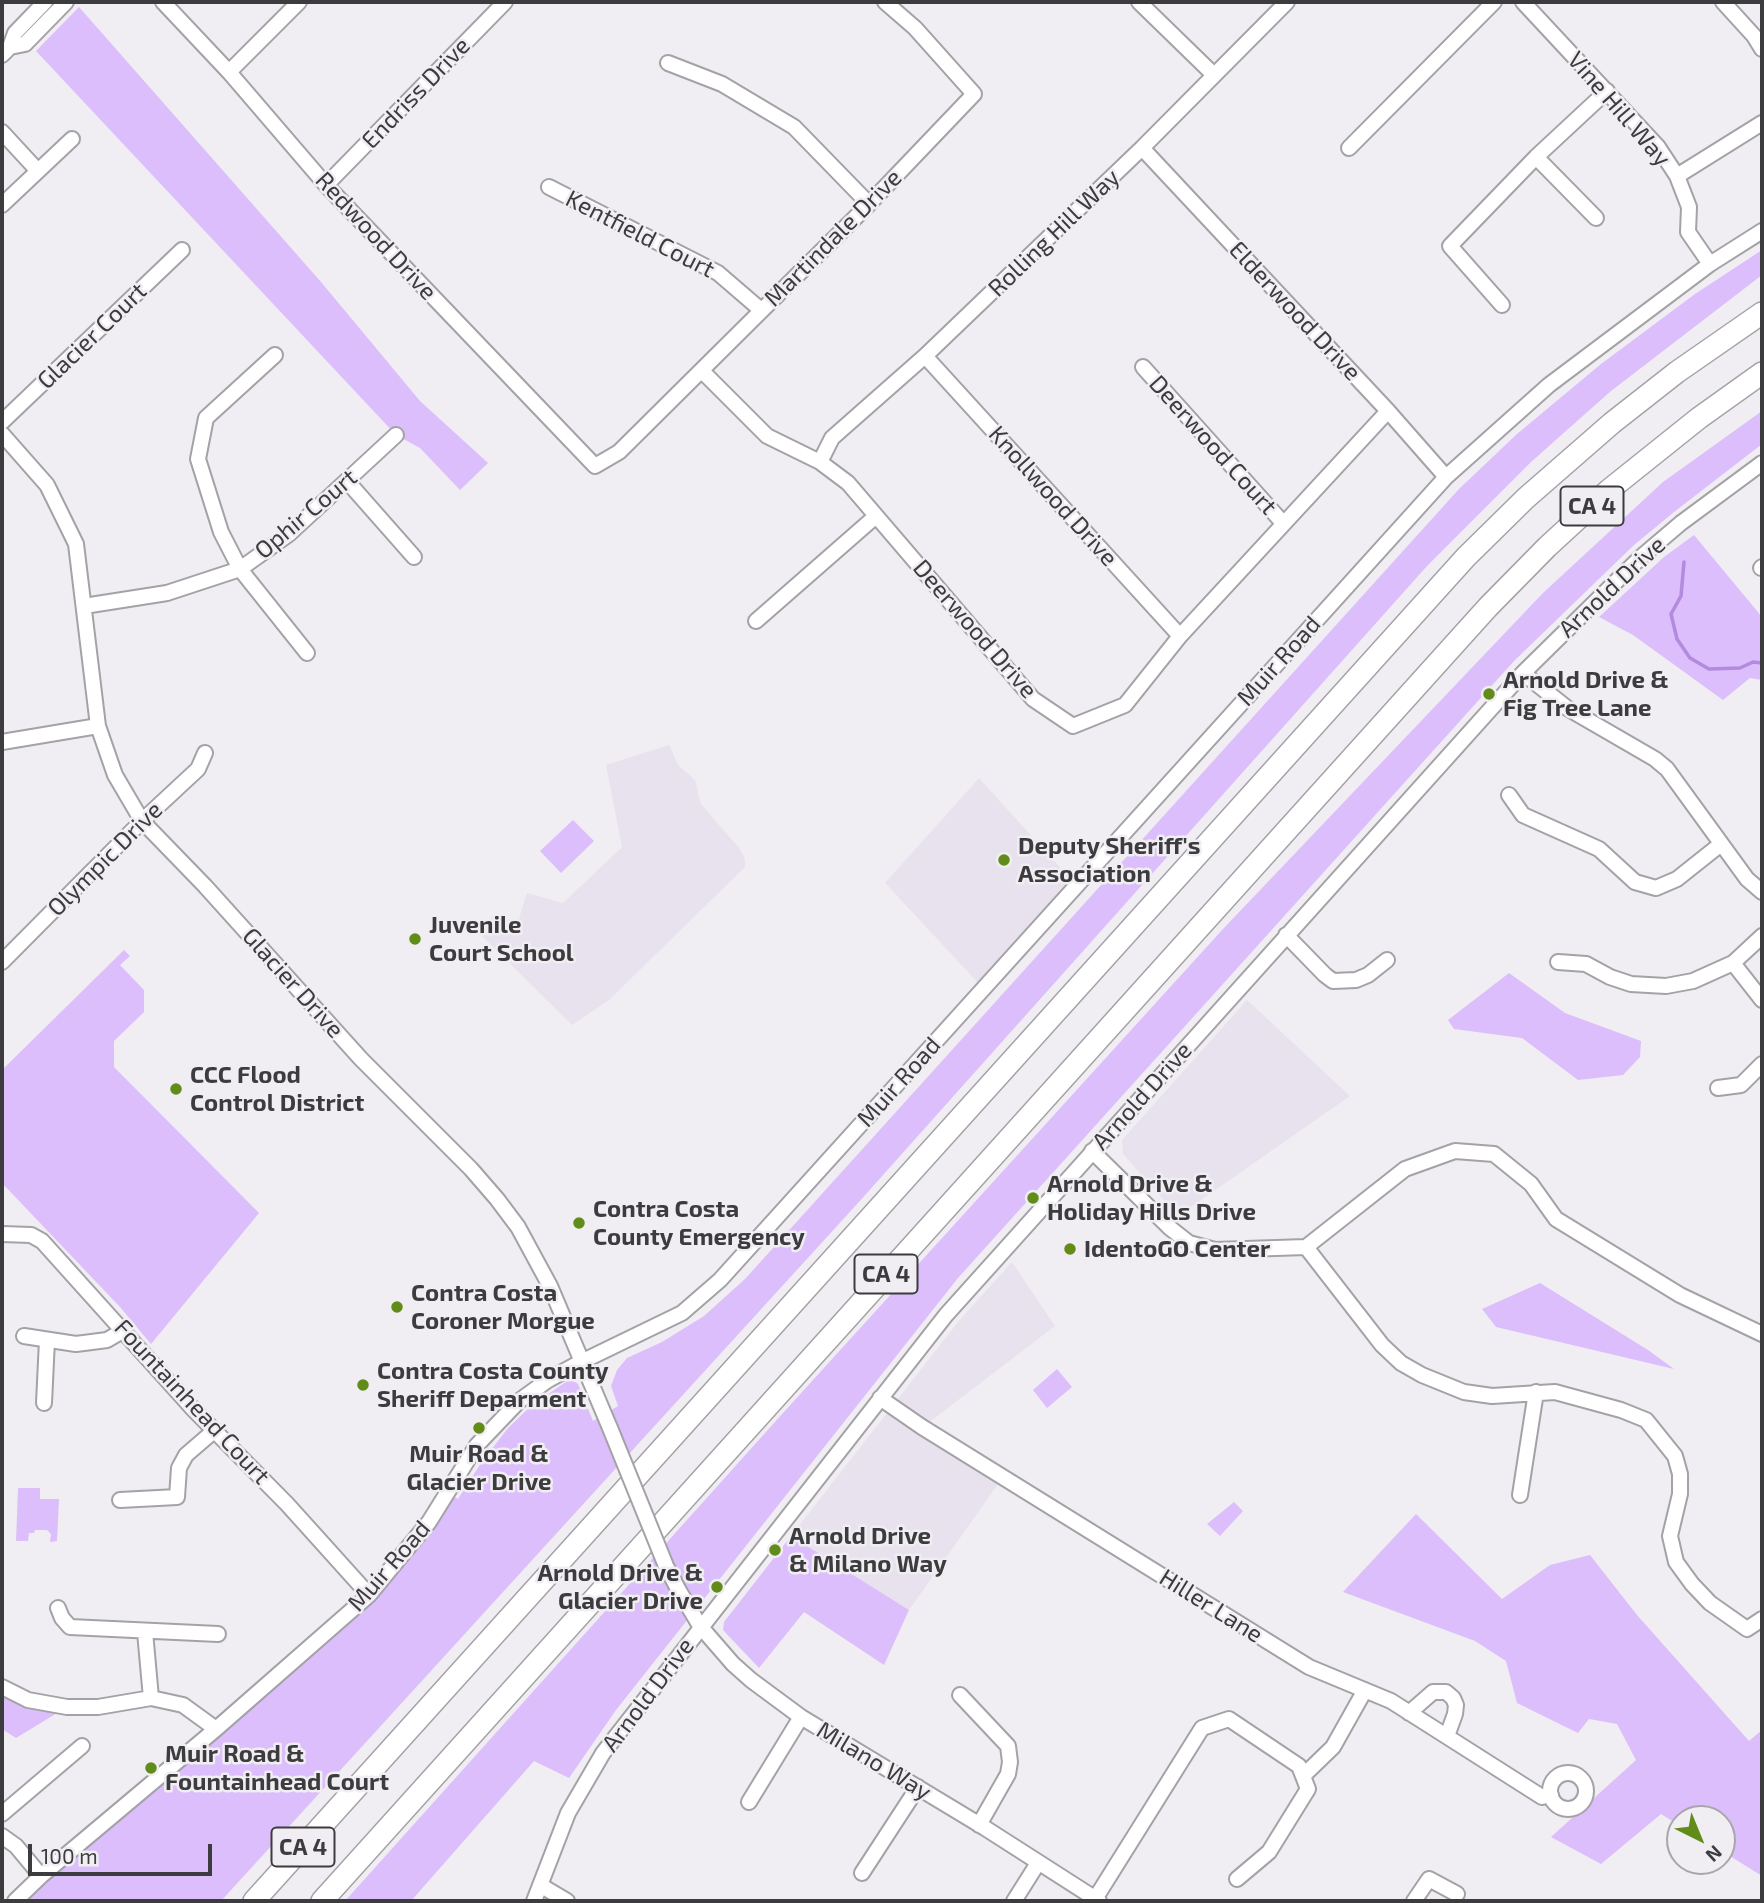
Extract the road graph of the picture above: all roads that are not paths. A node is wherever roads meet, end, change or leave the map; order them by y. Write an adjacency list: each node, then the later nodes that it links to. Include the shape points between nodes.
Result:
1 (46, 2): 13 (street, via 15,33)
2 (66, 2): 13 (street, via 25,44)
3 (163, 2): 15 (street, Redwood Drive)
4 (299, 2): 15 (street)
5 (506, 2): 26 (street, Endriss Drive)
6 (885, 2): 28 (street, Martindale Drive, via 974,94)
7 (1139, 2): 16 (street)
8 (1287, 2): 16 (street, Rolling Hill Way)
9 (1494, 2): 22 (street)
10 (1523, 2): 17 (street, Vine Hill Way)
11 (1723, 2): 12 (street)
12 (1762, 48)
13 (6, 51)
14 (668, 63): 28 (street, via 722,84 794,127)
15 (229, 72): 26 (street, Redwood Drive)
16 (1214, 75): 21 (street, Rolling Hill Way)
17 (1607, 91): 23 (street); 25 (street, Vine Hill Way, via 1658,147)
18 (1762, 123): 25 (street)
19 (2, 132): 24 (street)
20 (72, 139): 24 (street)
21 (1142, 148): 38 (street, Rolling Hill Way); 42 (street, Elderwood Drive)
22 (1349, 148)
23 (1536, 157): 30 (street); 34 (street, via 1450,246)
24 (38, 171): 29 (street)
25 (1677, 176): 33 (street, Vine Hill Way, via 1689,207 1688,232)
26 (326, 185): 48 (street, Redwood Drive)
27 (550, 187): 35 (street, Kentfield Court, via 718,273)
28 (869, 204): 35 (street, Martindale Drive)
29 (2, 205)
30 (1595, 218)
31 (1762, 231): 33 (street, Muir Road)
32 (182, 250): 43 (street, Glacier Court)
33 (1710, 264): 49 (street, Muir Road, via 1549,385)
34 (1502, 304)
35 (761, 310): 40 (street, Martindale Drive)
36 (1762, 313): 121 (highway, CA 4, via 1622,415 1526,498 1459,564)
37 (275, 355): 54 (street, via 206,418 198,459 221,532)
38 (925, 356): 46 (street, Rolling Hill Way, via 832,438); 57 (street, Knollwood Drive)
39 (1143, 367): 52 (street, Deerwood Court)
40 (702, 371): 46 (street, Deerwood Drive, via 768,436); 48 (street, Martindale Drive, via 619,452)
41 (1758, 377): 122 (highway, CA 4, via 1609,490 1488,607)
42 (1388, 411): 49 (street, Elderwood Drive); 52 (street, Deerwood Drive)
43 (2, 422)
44 (2, 434): 55 (street, Glacier Drive, via 47,485 76,544)
45 (396, 435): 50 (street, Ophir Court)
46 (820, 462): 51 (street, Deerwood Drive, via 848,483)
47 (1762, 463): 59 (street, Arnold Drive, via 1641,557)
48 (595, 466)
49 (1447, 477): 83 (street, Muir Road, via 720,1280 682,1313)
50 (347, 481): 53 (street); 54 (street, Ophir Court, via 289,534)
51 (876, 516): 56 (street); 57 (street, Deerwood Drive, via 1033,699 1073,726 1125,705)
52 (1283, 523): 57 (street, Deerwood Drive)
53 (414, 556)
54 (240, 569): 55 (street, Ophir Court, via 167,593); 58 (street)
55 (84, 606): 60 (street, Glacier Drive)
56 (757, 621)
57 (1180, 636)
58 (307, 653)
59 (1523, 673): 65 (street, via 1567,708 1667,769); 67 (street, Arnold Drive)
60 (98, 726): 61 (street); 64 (street, Glacier Drive, via 115,775)
61 (2, 742)
62 (205, 753): 64 (street, Olympic Drive, via 198,769)
63 (1509, 795): 65 (street, via 1523,814 1600,849 1635,881 1656,888 1677,880)
64 (142, 821): 70 (street, Olympic Drive); 83 (street, Glacier Drive, via 497,1199 534,1254)
65 (1721, 844): 66 (street)
66 (1762, 892)
67 (1286, 935): 69 (street, via 1333,981 1356,980); 76 (street, Arnold Drive)
68 (1762, 936): 72 (street)
69 (1387, 960)
70 (2, 962)
71 (1558, 962): 72 (street, via 1586,964 1631,984 1666,986 1693,981)
72 (1733, 963): 73 (street)
73 (1762, 1000)
74 (1762, 1064): 75 (street, via 1741,1085)
75 (1718, 1088)
76 (1092, 1151): 78 (street, via 1189,1242 1215,1250); 85 (street, Arnold Drive)
77 (2, 1234): 79 (street, Fountainhead Court, via 42,1241)
78 (1306, 1247): 80 (street, via 1405,1168 1455,1151 1494,1154 1531,1184 1556,1219 1680,1295); 84 (street, via 1382,1345 1412,1370 1464,1392)
79 (124, 1330): 82 (street, via 107,1340 76,1344); 87 (street, Fountainhead Court)
80 (1762, 1334)
81 (24, 1336): 82 (street)
82 (47, 1340): 86 (street)
83 (581, 1362): 90 (street, Glacier Drive, bridge); 91 (street, Muir Road, via 519,1401 497,1423 477,1445 422,1532)
84 (1536, 1392): 88 (street); 93 (street, via 1555,1392 1646,1420 1675,1456 1680,1474 1670,1536 1676,1562 1710,1603 1747,1629)
85 (880, 1398): 94 (street, Arnold Drive); 98 (street, Hiller Lane, via 1309,1667)
86 (44, 1403)
87 (215, 1430): 89 (street, via 186,1455 179,1468 177,1497); 91 (street, Fountainhead Court)
88 (1520, 1495)
89 (120, 1500)
90 (678, 1589): 94 (street, Milano Way)
91 (369, 1595): 103 (street, Muir Road)
92 (58, 1608): 95 (street, via 70,1627)
93 (1762, 1619)
94 (700, 1626): 102 (street, Milano Way, via 733,1664); 117 (street, Arnold Drive, via 584,1782)
95 (145, 1632): 96 (street); 100 (street)
96 (218, 1634)
97 (2, 1687): 100 (street, via 28,1700 66,1707)
98 (1365, 1690): 101 (street, Hiller Lane); 106 (street, via 1333,1746)
99 (960, 1695): 111 (street, via 1008,1746 1008,1774)
100 (150, 1698): 103 (street, via 183,1705)
101 (1409, 1713): 104 (street, Hiller Lane); 104 (street, via 1433,1692 1446,1692 1456,1705)
102 (802, 1717): 107 (street, Milano Way); 109 (street)
103 (216, 1729): 115 (street, Muir Road)
104 (1447, 1736): 108 (street, Hiller Lane, via 1542,1797)
105 (82, 1746): 110 (street)
106 (1303, 1776): 116 (street, via 1308,1789 1269,1852); 119 (street, via 1299,1766 1229,1719 1202,1728)
107 (918, 1787): 111 (street, Milano Way); 114 (street)
108 (1550, 1796)
109 (749, 1802)
110 (2, 1814)
111 (979, 1825): 113 (street, Milano Way)
112 (2, 1836): 115 (street)
113 (1038, 1863): 119 (street, Milano Way); 125 (street)
114 (862, 1873)
115 (41, 1876): 120 (street, Muir Road)
116 (1237, 1879)
117 (540, 1885): 123 (street, Arnold Drive); 124 (street)
118 (1457, 1894): 126 (street, via 1429,1879)
119 (1097, 1900)
120 (15, 1901)
121 (254, 1901)
122 (322, 1901)
123 (534, 1901)
124 (567, 1901)
125 (1014, 1901)
126 (1414, 1901)

